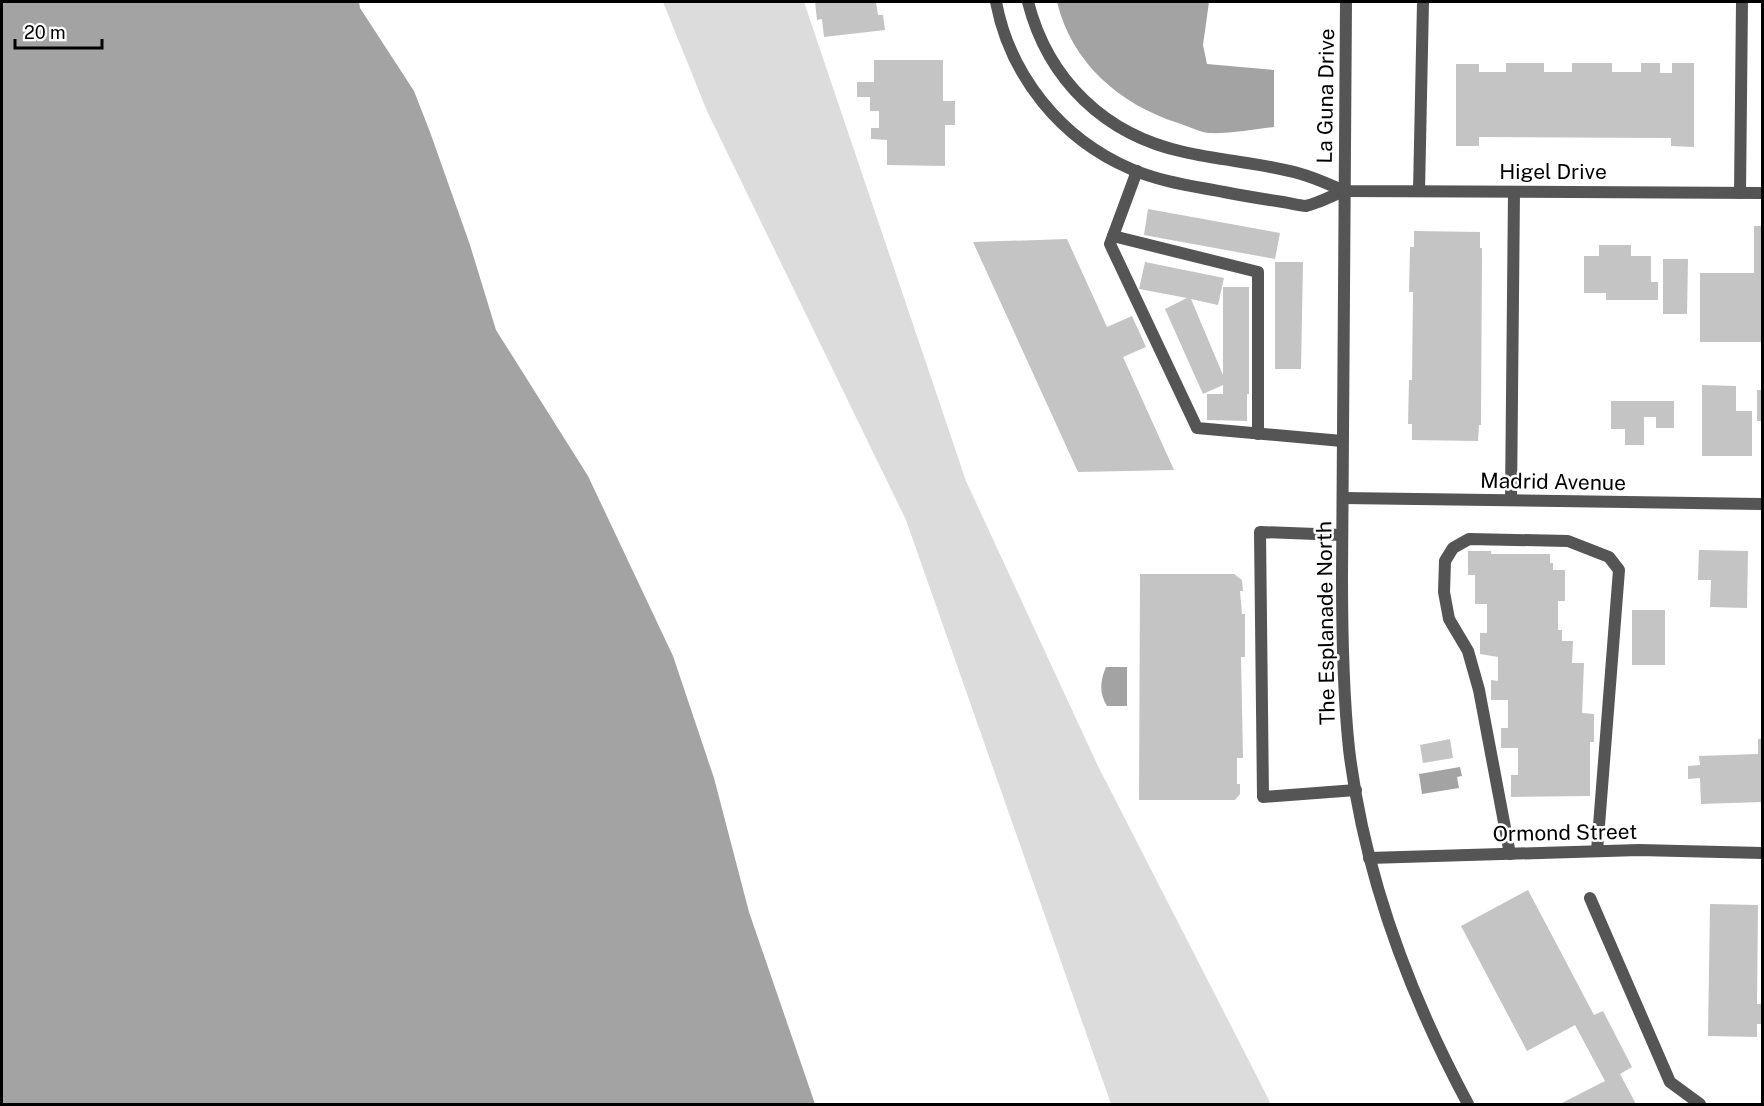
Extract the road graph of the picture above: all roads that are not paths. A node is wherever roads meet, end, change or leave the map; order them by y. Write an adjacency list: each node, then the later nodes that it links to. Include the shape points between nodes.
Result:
1 (996, 2): 6 (street, via 1016,62 1055,118 1104,155)
2 (1028, 2): 7 (street, via 1042,42 1058,69 1080,98 1103,118 1159,145 1302,174)
3 (1346, 2): 7 (street, La Guna Drive)
4 (1423, 2): 8 (street)
5 (1742, 2): 10 (street)
6 (1137, 171): 7 (street, via 1171,182 1306,206); 12 (street)
7 (1344, 191): 8 (street, Higel Drive); 14 (street, The Esplanade North)
8 (1419, 191): 9 (street, Higel Drive)
9 (1514, 192): 10 (street, Higel Drive); 16 (street)
10 (1740, 193): 11 (street, Higel Drive)
11 (1762, 193)
12 (1113, 236): 13 (street, via 1110,244 1197,428); 13 (street, via 1258,272)
13 (1258, 434): 14 (street)
14 (1342, 441): 15 (street, The Esplanade North)
15 (1343, 498): 16 (street, Madrid Avenue); 18 (street, The Esplanade North)
16 (1511, 500): 17 (street, Madrid Avenue)
17 (1762, 504)
18 (1342, 535): 19 (street, The Esplanade North, via 1342,653); 19 (street, via 1260,532 1263,797)
19 (1356, 790): 23 (street, The Esplanade North)
20 (1597, 851): 21 (street, Ormond Street); 22 (street, Ormond Street); 22 (street, via 1619,570 1610,557 1568,541 1469,539 1453,548 1445,561 1444,592 1449,619 1468,651 1479,690)
21 (1762, 853)
22 (1510, 854): 23 (street, Ormond Street)
23 (1369, 858): 25 (street, The Esplanade North, via 1402,962)
24 (1590, 898): 26 (street, via 1670,1082)
25 (1468, 1104)
26 (1700, 1104)

